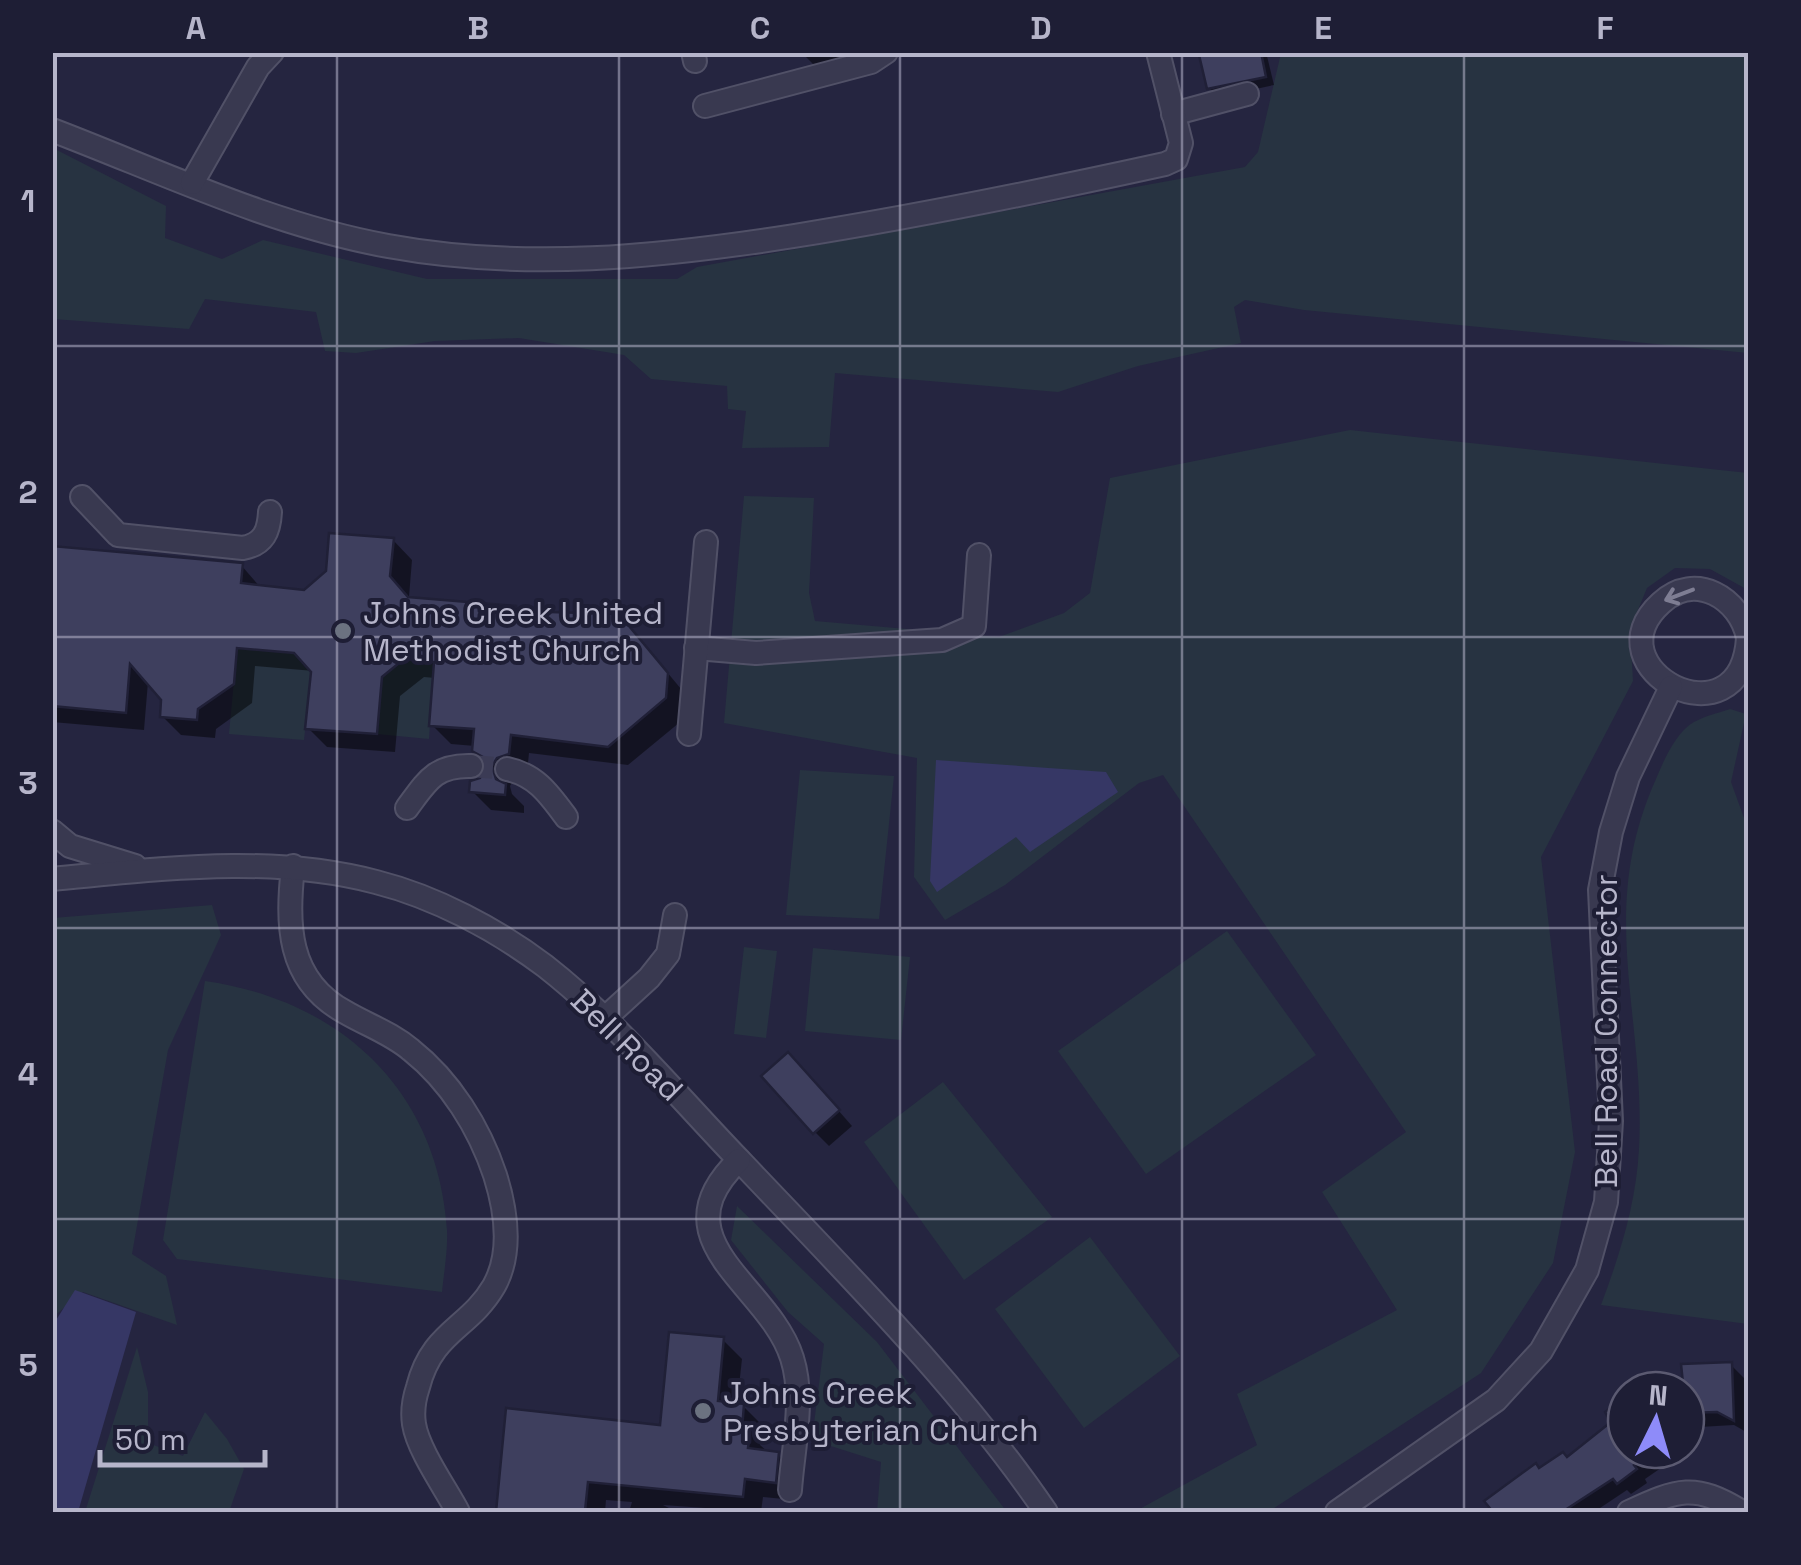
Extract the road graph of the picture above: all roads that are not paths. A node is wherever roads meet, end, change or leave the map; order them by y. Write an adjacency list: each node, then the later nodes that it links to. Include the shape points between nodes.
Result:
1 (272, 52): 8 (street)
2 (886, 52): 5 (street, via 872,62)
3 (1158, 52): 6 (street)
4 (1247, 94): 6 (street)
5 (706, 106)
6 (1174, 114): 8 (street, via 1180,152 1165,164 884,222 638,257 556,261 390,246)
7 (52, 130): 8 (street)
8 (192, 183)
9 (82, 498): 10 (street, via 118,536 236,547 262,539)
10 (270, 512)
11 (706, 542): 14 (street)
12 (980, 556): 14 (street, via 974,626 942,640 756,653)
13 (1748, 638): 15 (street); 16 (street, one-way to 16, via 1738,610 1715,592 1672,595 1650,615 1643,642 1649,666)
14 (696, 648): 17 (street)
15 (1745, 668): 16 (street, via 1714,691)
16 (1671, 688): 32 (street, Bell Road Connector, via 1628,776 1600,890 1611,1121 1606,1202 1587,1270 1541,1350 1496,1400)
17 (689, 734)
18 (471, 766): 20 (street, via 434,774)
19 (507, 769): 21 (street, via 526,773)
20 (407, 808)
21 (566, 817)
22 (52, 831): 24 (street, via 70,846)
23 (293, 866): 24 (street, Bell Road); 27 (street, Bell Road, via 380,882 468,918 542,964); 30 (street, via 290,925 305,974 334,1004 396,1039 435,1072 468,1116 495,1176 506,1233 500,1273 478,1307 433,1349 413,1408 415,1430)
24 (148, 870): 25 (street, Bell Road)
25 (52, 879)
26 (675, 915): 27 (street, via 668,954)
27 (603, 1020): 28 (street, Bell Road)
28 (739, 1160): 29 (street, via 714,1187 707,1224 716,1250 790,1352 798,1389); 31 (street, Bell Road, via 907,1337)
29 (790, 1490)
30 (458, 1512)
31 (1046, 1512)
32 (1337, 1512)
33 (1629, 1512): 34 (street, via 1668,1494 1712,1493)
34 (1742, 1512)

